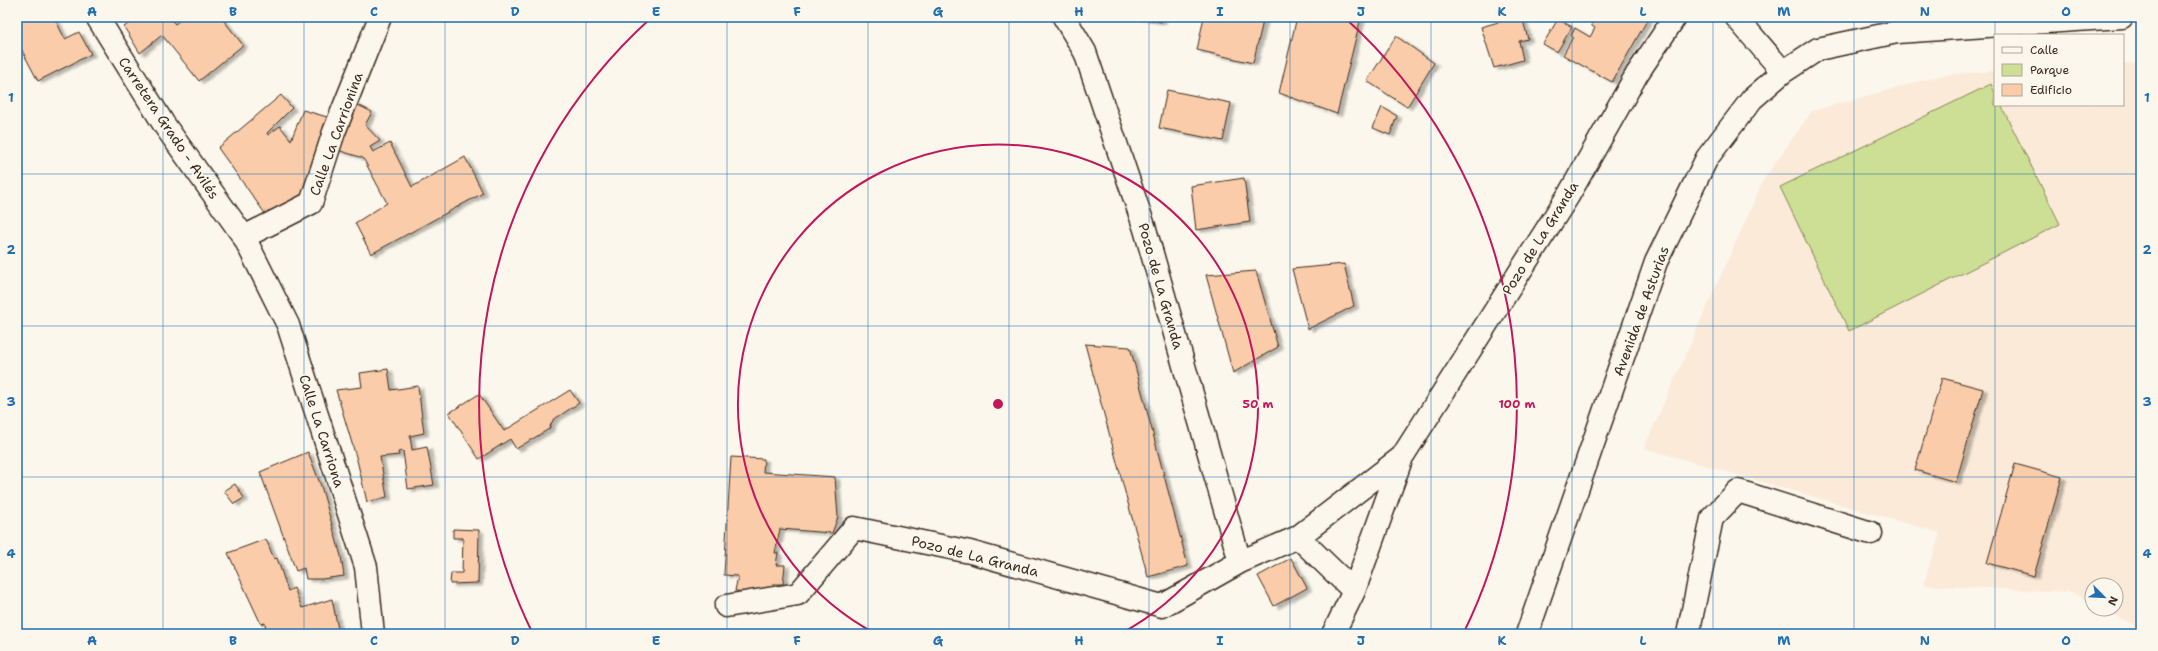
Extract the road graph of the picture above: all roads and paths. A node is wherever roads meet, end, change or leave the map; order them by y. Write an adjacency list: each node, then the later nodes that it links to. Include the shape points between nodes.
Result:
1 (97, 17): 9 (street, Carretera Grado - Avilés, via 165,126)
2 (380, 17): 9 (street, Calle La Carrionina, via 334,132 311,203)
3 (1064, 17): 13 (street, Pozo de La Granda, via 1085,52 1145,229)
4 (1675, 17): 10 (street, Pozo de La Granda, via 1637,74 1568,196)
5 (1736, 17): 8 (street)
6 (2117, 17): 7 (street, Avenida de Asturias); 8 (street, Avenida de Asturias, via 1897,32 1818,50)
7 (2122, 17)
8 (1783, 72): 18 (street, Avenida de Asturias, via 1752,99 1707,158 1656,262)
9 (244, 237): 16 (street, Calle La Carriona, via 288,325 366,566)
10 (1402, 457): 12 (street, Pozo de La Granda); 14 (street, Pozo de La Granda)
11 (1871, 533): 19 (street, via 1738,491 1712,518)
12 (1298, 537): 13 (street, Pozo de La Granda); 14 (street)
13 (1240, 562): 15 (street, Pozo de La Granda, via 1162,606 970,552 854,528 798,594)
14 (1354, 591): 17 (street, Pozo de La Granda)
15 (726, 606)
16 (373, 634)
17 (1333, 634)
18 (1528, 634)
19 (1688, 634)

